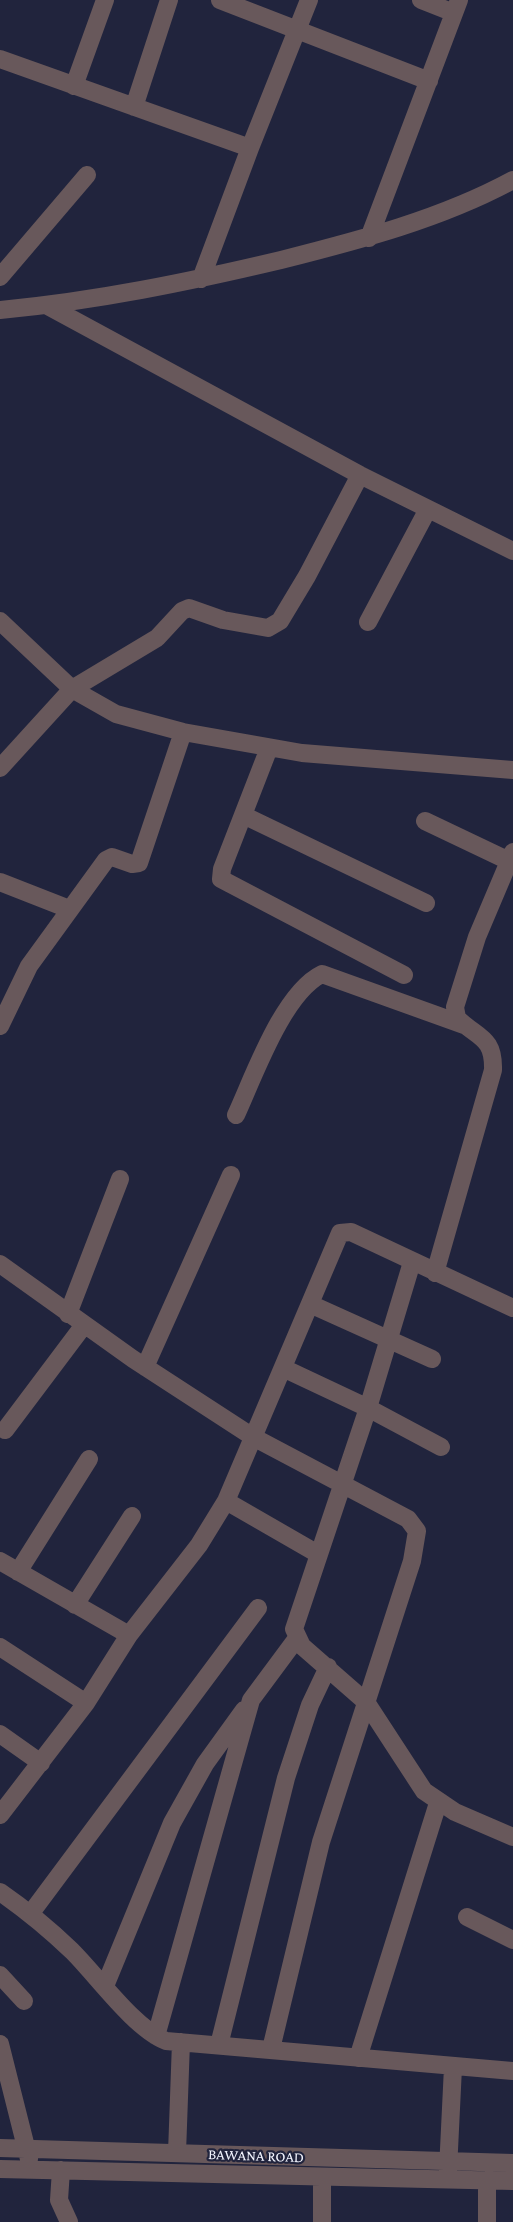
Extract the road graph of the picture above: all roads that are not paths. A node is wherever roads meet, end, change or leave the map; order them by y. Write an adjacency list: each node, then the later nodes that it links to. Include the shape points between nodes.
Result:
1 (105, 0): 10 (street)
2 (169, 0): 11 (street)
3 (220, 0): 7 (street)
4 (309, 0): 7 (street)
5 (421, 0): 6 (street)
6 (457, 7): 9 (street)
7 (298, 30): 9 (street); 12 (street)
8 (0, 59): 10 (street)
9 (429, 81): 15 (street)
10 (74, 86): 11 (street)
11 (134, 107): 12 (street)
12 (249, 148): 17 (street)
13 (87, 175): 16 (street)
14 (511, 186): 15 (street)
15 (369, 238): 17 (street)
16 (0, 277)
17 (201, 279): 18 (street)
18 (48, 306): 19 (street); 20 (street)
19 (0, 310)
20 (360, 475): 21 (street); 25 (street, via 280,621 268,628 223,620 189,608 157,638)
21 (428, 509): 22 (street); 23 (street)
22 (513, 552)
23 (368, 622)
24 (3, 629): 25 (street)
25 (72, 689): 26 (street, via 116,714); 28 (street)
26 (183, 732): 27 (street); 35 (street, via 139,863 108,858)
27 (269, 748): 29 (street); 30 (street)
28 (0, 768)
29 (513, 770)
30 (243, 815): 34 (street); 36 (street, via 222,869 221,879 225,883)
31 (425, 821): 32 (street)
32 (511, 857): 37 (street, via 457,997 457,1018)
33 (0, 882): 35 (street)
34 (426, 903)
35 (69, 909): 38 (street, via 29,966)
36 (404, 975)
37 (464, 1025): 39 (street, via 322,974 315,977 281,1018); 44 (street, via 491,1047 493,1070)
38 (0, 1026)
39 (236, 1115)
40 (231, 1175): 51 (street)
41 (120, 1179): 47 (street)
42 (412, 1262): 44 (street); 45 (street, via 345,1231 336,1239); 49 (street)
43 (0, 1264): 47 (street)
44 (435, 1272): 46 (street)
45 (310, 1304): 49 (street); 52 (street)
46 (513, 1308)
47 (68, 1314): 48 (street)
48 (84, 1325): 51 (street); 54 (street)
49 (388, 1341): 50 (street); 53 (street)
50 (432, 1359)
51 (145, 1367): 55 (street)
52 (283, 1368): 53 (street); 55 (street)
53 (368, 1408): 56 (street); 58 (street)
54 (5, 1430)
55 (253, 1437): 58 (street); 59 (street)
56 (441, 1448)
57 (89, 1459): 63 (street)
58 (343, 1482): 61 (street); 71 (street, via 408,1518 417,1531 412,1562)
59 (225, 1501): 61 (street); 66 (street, via 199,1545)
60 (132, 1516): 64 (street)
61 (318, 1554): 67 (street, via 295,1621)
62 (0, 1561): 63 (street)
63 (18, 1572): 64 (street)
64 (75, 1605): 66 (street)
65 (258, 1608): 79 (street)
66 (129, 1635): 72 (street)
67 (297, 1638): 69 (street); 70 (street)
68 (0, 1647): 72 (street)
69 (328, 1667): 71 (street); 88 (street, via 310,1705 286,1778)
70 (251, 1700): 83 (street, via 205,1764 172,1823); 85 (street)
71 (366, 1702): 75 (street, via 416,1780); 89 (street, via 310,1880)
72 (86, 1703): 74 (street)
73 (0, 1734): 74 (street)
74 (41, 1763): 76 (street)
75 (438, 1803): 77 (street); 90 (street)
76 (0, 1815)
77 (513, 1837)
78 (0, 1892): 79 (street)
79 (31, 1913): 83 (street)
80 (467, 1917): 81 (street)
81 (513, 1940)
82 (0, 1975): 84 (street)
83 (105, 1986): 85 (street)
84 (24, 2001)
85 (156, 2036): 86 (street)
86 (181, 2042): 88 (street); 95 (street)
87 (0, 2044): 94 (street)
88 (219, 2045): 89 (street)
89 (271, 2049): 90 (street)
90 (358, 2058): 91 (street)
91 (453, 2067): 92 (street); 96 (street)
92 (513, 2071)
93 (0, 2148): 94 (street, BAWANA ROAD)
94 (27, 2148): 95 (street, BAWANA ROAD); 99 (street)
95 (177, 2153): 96 (street, BAWANA ROAD)
96 (449, 2161): 97 (street, BAWANA ROAD); 102 (street)
97 (513, 2163)
98 (0, 2169): 99 (street, BAWANA ROAD)
99 (32, 2169): 100 (street, BAWANA ROAD)
100 (61, 2170): 101 (street, BAWANA ROAD); 105 (street, via 59,2200)
101 (322, 2177): 102 (street, BAWANA ROAD); 106 (street)
102 (447, 2179): 103 (street, BAWANA ROAD)
103 (487, 2180): 104 (street, BAWANA ROAD); 107 (street)
104 (513, 2181)
105 (69, 2222)
106 (322, 2222)
107 (487, 2222)

